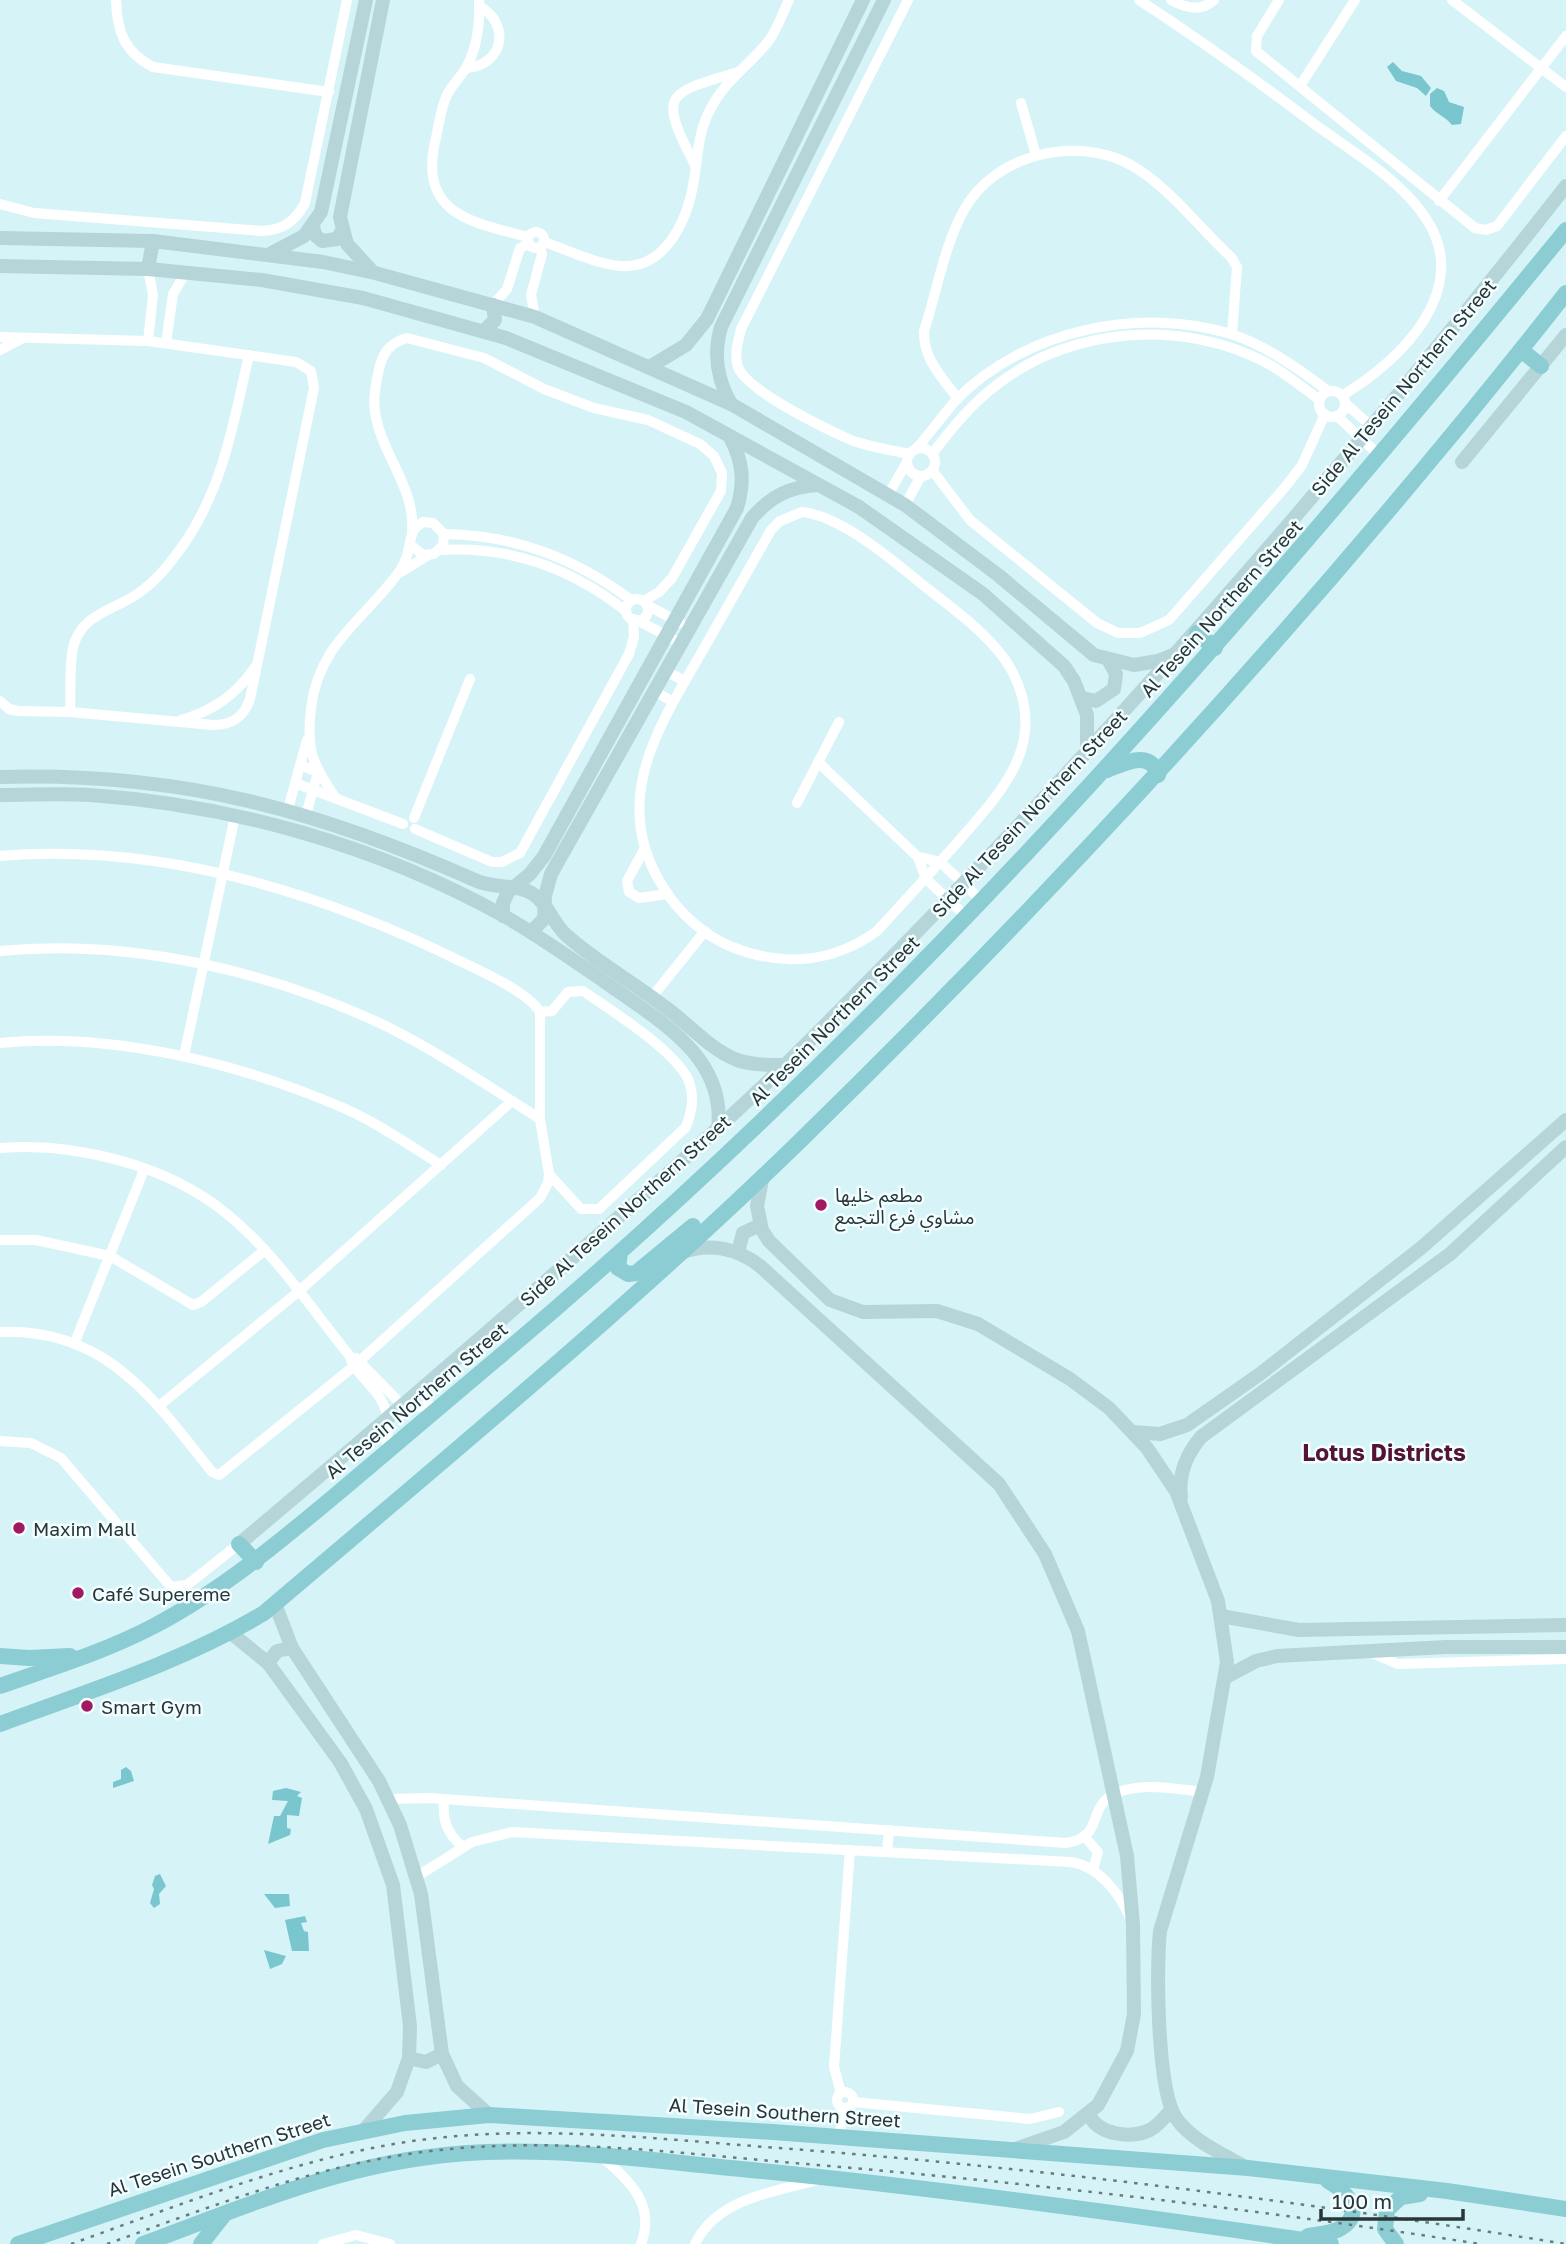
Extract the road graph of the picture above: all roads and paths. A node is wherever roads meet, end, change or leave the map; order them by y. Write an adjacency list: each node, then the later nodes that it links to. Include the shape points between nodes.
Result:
1 (116, 0): 22 (street, via 117,20 127,47 153,67)
2 (347, 0): 22 (street)
3 (366, 0): 30 (street, via 326,197)
4 (383, 0): 32 (street, via 341,201)
5 (863, 0): 47 (street)
6 (884, 0): 53 (street)
7 (908, 0): 73 (street, via 747,318 736,349 746,380 781,402 851,440)
8 (1139, 0): 64 (street, via 1219,52 1364,162 1403,192 1427,221 1441,258 1440,291 1430,312 1394,356)
9 (1171, 0): 10 (street, via 1194,9)
10 (1214, 0)
11 (1279, 0): 20 (street, via 1257,36 1255,51)
12 (1355, 0): 20 (street)
13 (1452, 0): 18 (street)
14 (788, 1): 19 (street, via 768,41)
15 (479, 3): 17 (street, via 478,32); 17 (street, via 495,18 501,38 485,64)
16 (1566, 36): 18 (street)
17 (466, 68): 34 (street, via 444,103 431,165 435,190 454,213)
18 (1542, 68): 21 (street); 28 (street)
19 (739, 71): 26 (street, via 710,108); 26 (street, via 684,89 673,105 673,124)
20 (1300, 86): 28 (street)
21 (1566, 87)
22 (329, 92): 29 (street, via 305,203 297,218 274,231 34,213)
23 (1021, 103): 25 (street)
24 (1566, 136): 28 (street, via 1497,226 1475,228)
25 (1036, 155): 49 (street, via 1096,153 1128,164 1156,184 1237,267); 63 (street, via 984,184 965,207 952,234 923,345)
26 (696, 167): 36 (street, via 692,195 674,239 651,260 620,266)
27 (1566, 187): 69 (street, Side Al Tesein Northern Street)
28 (1439, 201)
29 (0, 204)
30 (313, 226): 32 (street, via 323,241 337,239); 37 (street, via 294,244)
31 (1566, 230): 74 (main road, Al Tesein Northern Street)
32 (342, 232): 41 (street, via 354,256)
33 (0, 238): 35 (street)
34 (528, 241): 36 (street); 36 (street, via 532,232 539,232); 43 (street, via 520,248 507,289)
35 (153, 242): 37 (street); 39 (street)
36 (542, 245): 44 (street, via 531,295)
37 (269, 254): 41 (street)
38 (0, 266): 39 (street)
39 (148, 269): 40 (street); 45 (street, via 153,295)
40 (186, 272): 46 (street, via 173,295); 48 (street, via 322,290)
41 (375, 273): 43 (street)
42 (1566, 293): 57 (main road)
43 (493, 304): 44 (street); 48 (street, via 495,320)
44 (539, 319): 56 (street); 60 (street)
45 (150, 325): 46 (street); 54 (street)
46 (168, 327): 55 (street)
47 (700, 329): 53 (street); 60 (street, via 686,345)
48 (484, 331): 56 (street)
49 (1232, 334): 62 (street, via 1266,349); 63 (street, via 1140,322 1086,329 1033,347)
50 (1566, 335): 61 (street)
51 (0, 337): 52 (street)
52 (23, 337): 54 (street); 58 (street)
53 (718, 338): 66 (street, via 718,372)
54 (148, 341): 55 (street)
55 (166, 343): 59 (street)
56 (537, 349): 70 (street, via 686,412)
57 (1521, 350): 61 (main road); 120 (main road, via 1292,625)
58 (0, 351)
59 (249, 355): 103 (street, via 304,365 311,371 314,388); 111 (street, via 229,446 206,506 159,576 82,627 74,648)
60 (651, 366): 66 (street)
61 (1541, 366): 75 (street)
62 (1328, 391): 64 (street, via 1336,391); 65 (street)
63 (958, 399): 73 (street)
64 (1344, 399): 68 (street); 69 (street)
65 (1320, 400): 67 (street); 72 (street, via 1268,364 1229,347 1180,336 1135,335 1070,347 1024,366 971,408)
66 (731, 404): 79 (street)
67 (1325, 414): 68 (street); 76 (street, via 1302,465 1286,486 1168,620 1140,633 1118,633 1097,624 970,520)
68 (1337, 416): 71 (street)
69 (1371, 426): 71 (street, Side Al Tesein Northern Street)
70 (729, 436): 78 (street); 95 (street, via 743,471 737,508)
71 (1361, 439): 74 (street); 97 (street, Side Al Tesein Northern Street)
72 (932, 454): 73 (street, via 925,449); 76 (street)
73 (911, 455): 77 (street, via 910,470); 80 (street)
74 (1381, 457): 100 (main road, Al Tesein Northern Street)
75 (1462, 462)
76 (932, 470): 77 (street)
77 (921, 476): 83 (street)
78 (820, 485): 82 (street); 96 (street, via 781,492 765,503)
79 (873, 486): 80 (street); 82 (street, via 860,493)
80 (888, 495): 83 (street)
81 (411, 502): 84 (street); 85 (street); 93 (street, via 375,411 381,362 398,341 416,338 484,358 556,394 648,420 708,449 719,464 722,482 672,578)
82 (859, 507): 87 (street)
83 (909, 509): 87 (street, via 913,526); 102 (street, via 998,575 1080,647)
84 (428, 522): 85 (street, via 418,524); 86 (street, via 438,525)
85 (412, 532): 88 (street)
86 (444, 534): 89 (street); 92 (street, via 499,538 537,548 590,572)
87 (904, 537): 108 (street, via 982,594 1064,666)
88 (412, 546): 90 (street); 91 (street)
89 (440, 550): 90 (street); 94 (street, via 491,551 540,562 586,583)
90 (428, 556): 91 (street)
91 (398, 574): 114 (street, via 326,657 313,690)
92 (631, 600): 93 (street); 94 (street)
93 (645, 603): 94 (street, via 646,615); 95 (street)
94 (632, 617): 98 (street); 130 (street, via 634,637 629,654 520,853 492,862)
95 (675, 621): 96 (street); 98 (street)
96 (690, 629): 99 (street)
97 (1197, 633): 100 (main road); 101 (street, Side Al Tesein Northern Street)
98 (666, 636): 99 (street); 138 (street, via 544,856)
99 (681, 644): 104 (street)
100 (1215, 648): 119 (main road, Al Tesein Northern Street)
101 (1181, 651): 102 (street, via 1134,665); 115 (street, Side Al Tesein Northern Street)
102 (1109, 662): 108 (street, via 1116,674 1114,689 1096,701)
103 (257, 664): 112 (street, via 223,702); 112 (street, via 250,699 241,716 223,725)
104 (667, 672): 106 (street); 107 (street)
105 (470, 679): 130 (street)
106 (685, 681): 110 (street); 134 (street, via 780,521 802,512 815,513 889,558 998,650 1011,669 1025,712 1025,734 1011,778)
107 (656, 692): 110 (street); 142 (street, via 551,874)
108 (1082, 698): 115 (street, via 1089,733)
109 (0, 701): 111 (street, via 18,711)
110 (673, 702): 131 (street, via 655,734 642,774 639,819)
111 (70, 712): 112 (street)
112 (176, 722)
113 (839, 722): 116 (street)
114 (307, 740): 117 (street); 118 (street)
115 (1087, 752): 137 (street, Side Al Tesein Northern Street)
116 (818, 762): 126 (street); 133 (street)
117 (300, 765): 118 (street); 122 (street)
118 (318, 772): 123 (street); 125 (street)
119 (1101, 772): 120 (main road, via 1144,759); 141 (main road, Al Tesein Northern Street)
120 (1158, 775): 165 (main road)
121 (0, 777): 127 (street, via 87,776 152,782)
122 (295, 783): 123 (street); 127 (street)
123 (313, 790): 125 (street); 128 (street)
124 (0, 795): 129 (street, via 125,798)
125 (335, 797): 130 (street, via 403,824 408,831)
126 (797, 803)
127 (288, 809): 128 (street)
128 (306, 815): 138 (street, via 488,886)
129 (235, 816): 135 (street); 143 (street, via 385,861)
130 (415, 824)
131 (645, 848): 139 (street); 139 (street, via 627,881 629,892 639,898)
132 (0, 856): 135 (street, via 75,855)
133 (918, 858): 134 (street); 136 (street)
134 (940, 862): 136 (street); 137 (street)
135 (223, 874): 148 (street); 150 (street, via 337,906 414,938 531,1001)
136 (926, 879): 140 (street); 145 (street, via 877,931 833,955 806,960 766,957 728,945)
137 (963, 884): 140 (street, Side Al Tesein Northern Street); 141 (street)
138 (513, 888): 142 (street, via 532,893); 143 (street, via 503,903)
139 (668, 894): 145 (street)
140 (948, 899): 144 (street); 155 (street, Side Al Tesein Northern Street)
141 (982, 901): 144 (main road, Al Tesein Northern Street)
142 (545, 907): 146 (street, via 544,919); 149 (street, via 571,939)
143 (503, 916): 146 (street)
144 (967, 917): 171 (main road, Al Tesein Northern Street, via 775,1109)
145 (705, 931): 149 (street)
146 (531, 932): 154 (street, via 643,1009)
147 (0, 951): 148 (street, via 90,950)
148 (203, 966): 153 (street); 156 (street, via 265,981 365,1017 452,1062)
149 (652, 997): 152 (street)
150 (540, 1012): 157 (street); 164 (street, via 552,1011 568,992 583,991 679,1066 692,1096 686,1127 599,1209 580,1209)
151 (0, 1043): 153 (street, via 60,1041)
152 (710, 1044): 154 (street); 155 (street, via 738,1060)
153 (184, 1056): 162 (street, via 335,1104)
154 (699, 1057): 159 (street, via 715,1084)
155 (785, 1065): 159 (street, Side Al Tesein Northern Street)
156 (512, 1101): 157 (street); 162 (street)
157 (540, 1119): 164 (street)
158 (1566, 1120): 182 (street, via 1421,1248 1260,1374 1187,1425 1160,1434)
159 (718, 1129): 180 (street, Side Al Tesein Northern Street)
160 (1566, 1147): 185 (street, via 1450,1254 1201,1437 1183,1467)
161 (0, 1148): 163 (street, via 48,1147)
162 (440, 1165): 174 (street)
163 (144, 1170): 169 (street, via 185,1187 226,1213); 173 (street)
164 (549, 1174): 177 (street, via 540,1198)
165 (763, 1175): 166 (main road); 167 (street, via 757,1206)
166 (720, 1214): 171 (main road, via 698,1222 636,1273 618,1268); 172 (main road)
167 (760, 1225): 170 (street, via 743,1233); 182 (street, via 769,1241 838,1305 863,1312 937,1311 978,1324 1094,1396)
168 (0, 1240): 173 (street, via 37,1240)
169 (265, 1250): 173 (street, via 194,1305); 174 (street)
170 (738, 1252): 172 (street, via 707,1247); 203 (street, via 760,1266 999,1484 1016,1507 1051,1567 1078,1631)
171 (620, 1253): 179 (main road, Al Tesein Northern Street)
172 (676, 1255): 188 (main road)
173 (110, 1256): 176 (street)
174 (298, 1292): 177 (street); 178 (street)
175 (0, 1332): 176 (street, via 48,1334)
176 (75, 1342): 178 (street, via 122,1370)
177 (356, 1363): 178 (street, via 219,1475); 180 (street); 181 (street, via 382,1402)
178 (159, 1406)
179 (442, 1406): 180 (street); 184 (main road, Al Tesein Northern Street)
180 (404, 1407): 181 (street, Side Al Tesein Northern Street)
181 (387, 1420): 184 (street); 186 (street, Side Al Tesein Northern Street)
182 (1133, 1432): 185 (street, via 1158,1462)
183 (0, 1441): 186 (street, via 31,1443 61,1458 171,1587 187,1585)
184 (387, 1452): 187 (main road, Al Tesein Northern Street)
185 (1181, 1502): 189 (street)
186 (239, 1544): 187 (main road)
187 (256, 1562): 195 (main road, Al Tesein Northern Street, via 150,1628)
188 (275, 1604): 191 (main road); 193 (street)
189 (1222, 1616): 190 (street, via 1299,1630); 199 (street)
190 (1566, 1625)
191 (230, 1633): 198 (street); 201 (main road)
192 (1566, 1647): 194 (street)
193 (292, 1648): 198 (street, via 277,1651); 204 (street)
194 (1368, 1651): 197 (street, via 1398,1664); 199 (street, via 1277,1656)
195 (90, 1654): 196 (main road); 200 (main road, Al Tesein Northern Street)
196 (0, 1656)
197 (1566, 1659)
198 (268, 1663): 215 (street, via 340,1762 381,1846 393,1885 410,2025)
199 (1226, 1677): 202 (street)
200 (0, 1686)
201 (0, 1724)
202 (1202, 1792): 203 (street, via 1151,1787); 217 (street, via 1167,1902 1159,1944 1165,2087)
203 (1114, 1794): 207 (street); 213 (street, via 1127,1856)
204 (389, 1799): 205 (street); 212 (street)
205 (444, 1800): 206 (street); 208 (street, via 448,1832)
206 (888, 1830): 207 (street, via 1066,1843); 210 (street)
207 (1084, 1836): 211 (street, via 1098,1852)
208 (463, 1847): 209 (street, via 512,1832); 212 (street)
209 (850, 1850): 210 (street); 216 (street, via 834,2067 841,2093 850,2094)
210 (887, 1852): 211 (street, via 1070,1862)
211 (1093, 1870): 213 (street, via 1119,1897)
212 (416, 1877): 214 (street)
213 (1133, 1925): 220 (street, via 1131,2034 1114,2079)
214 (442, 2054): 215 (street, via 426,2062); 219 (street, via 457,2087)
215 (409, 2058): 221 (street, via 397,2092)
216 (849, 2105): 218 (street, via 1030,2119); 222 (street)
217 (1171, 2110): 220 (street, via 1154,2128 1138,2133 1105,2132); 225 (street, via 1194,2136)
218 (1059, 2112)
219 (489, 2115): 221 (main road, Al Tesein Southern Street); 222 (main road, Al Tesein Southern Street)
220 (1089, 2115): 223 (street, via 1055,2136)
221 (364, 2130): 232 (main road, Al Tesein Southern Street, via 285,2151)
222 (839, 2137): 223 (main road, Al Tesein Southern Street)
223 (1010, 2150): 225 (main road, Al Tesein Southern Street)
224 (600, 2155): 226 (main road); 230 (main road, via 514,2151 414,2159 334,2175); 237 (street, via 641,2199 646,2218)
225 (1248, 2168): 227 (main road, Al Tesein Southern Street)
226 (828, 2177): 231 (main road); 238 (street, via 731,2207 705,2228)
227 (1322, 2178): 228 (main road, Al Tesein Southern Street); 231 (main road, via 1347,2194 1352,2204 1349,2220 1337,2230)
228 (1447, 2191): 229 (main road, Al Tesein Southern Street); 240 (main road, via 1401,2196 1391,2204 1384,2222 1387,2235)
229 (1566, 2209)
230 (225, 2214): 233 (main road); 234 (main road)
231 (1295, 2239): 239 (main road)
232 (18, 2244)
233 (143, 2244)
234 (201, 2244)
235 (323, 2244): 236 (street, via 356,2235)
236 (390, 2244)
237 (641, 2244)
238 (695, 2244)
239 (1331, 2244)
240 (1396, 2244)

